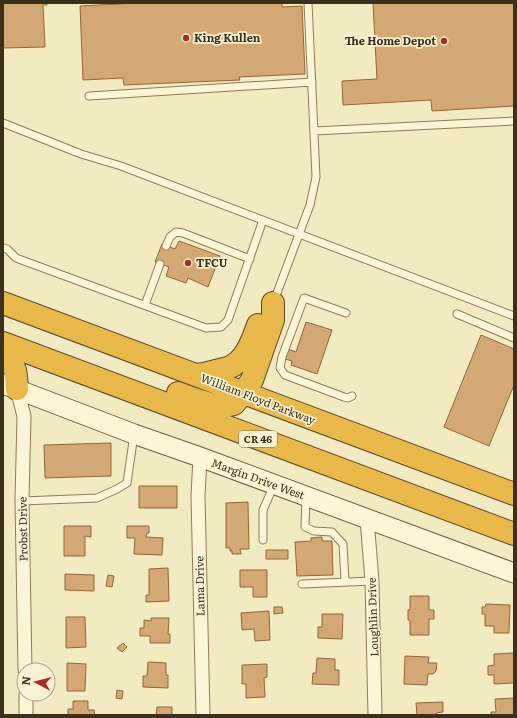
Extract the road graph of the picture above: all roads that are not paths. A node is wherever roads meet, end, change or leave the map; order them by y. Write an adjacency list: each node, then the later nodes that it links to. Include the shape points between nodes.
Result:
1 (308, 3): 2 (lane)
2 (312, 82): 3 (lane); 6 (lane)
3 (89, 96)
4 (514, 121): 6 (lane)
5 (3, 123): 7 (lane)
6 (314, 131): 8 (lane, via 316,177 310,205)
7 (263, 220): 8 (lane); 11 (lane)
8 (299, 234): 14 (lane); 18 (lane)
9 (166, 246): 11 (lane, via 176,232 183,233)
10 (3, 248): 15 (lane, via 16,258)
11 (250, 259): 15 (lane, via 228,320 221,327 206,328)
12 (160, 264): 15 (lane)
13 (3, 303): 23 (highway, William Floyd Parkway)
14 (273, 303): 23 (highway, via 261,316 250,346 240,360 228,368); 25 (highway, via 273,320 252,380)
15 (145, 305)
16 (346, 313): 26 (lane, via 304,298 280,368 285,375 344,397)
17 (457, 314): 20 (lane)
18 (514, 316)
19 (3, 332): 25 (highway, via 28,338 194,399 220,406 234,404)
20 (514, 338)
21 (3, 343): 34 (highway, CR 46)
22 (3, 356): 24 (highway, via 14,366)
23 (195, 375): 25 (highway, William Floyd Parkway)
24 (10, 386): 27 (street, Margin Drive West); 32 (street, Probst Drive, via 24,416)
25 (243, 393): 30 (highway, William Floyd Parkway)
26 (352, 396)
27 (134, 434): 28 (street, Margin Drive West); 32 (lane, via 127,483 122,486 97,498)
28 (200, 457): 29 (street, Margin Drive West); 43 (street, Lama Drive, via 198,491)
29 (274, 485): 31 (street, Margin Drive West); 35 (lane, via 263,510)
30 (514, 494)
31 (306, 497): 33 (street, Margin Drive West); 38 (lane, via 305,527 314,531 332,532 343,544)
32 (22, 501): 40 (street, Probst Drive)
33 (367, 520): 36 (street, Margin Drive West); 37 (street, Loughlin Drive)
34 (514, 534)
35 (263, 540)
36 (514, 573)
37 (372, 581): 38 (lane); 44 (street, Loughlin Drive)
38 (345, 582): 39 (lane)
39 (302, 584)
40 (26, 662)
41 (26, 702): 42 (street)
42 (26, 715)
43 (203, 715)
44 (375, 715)

